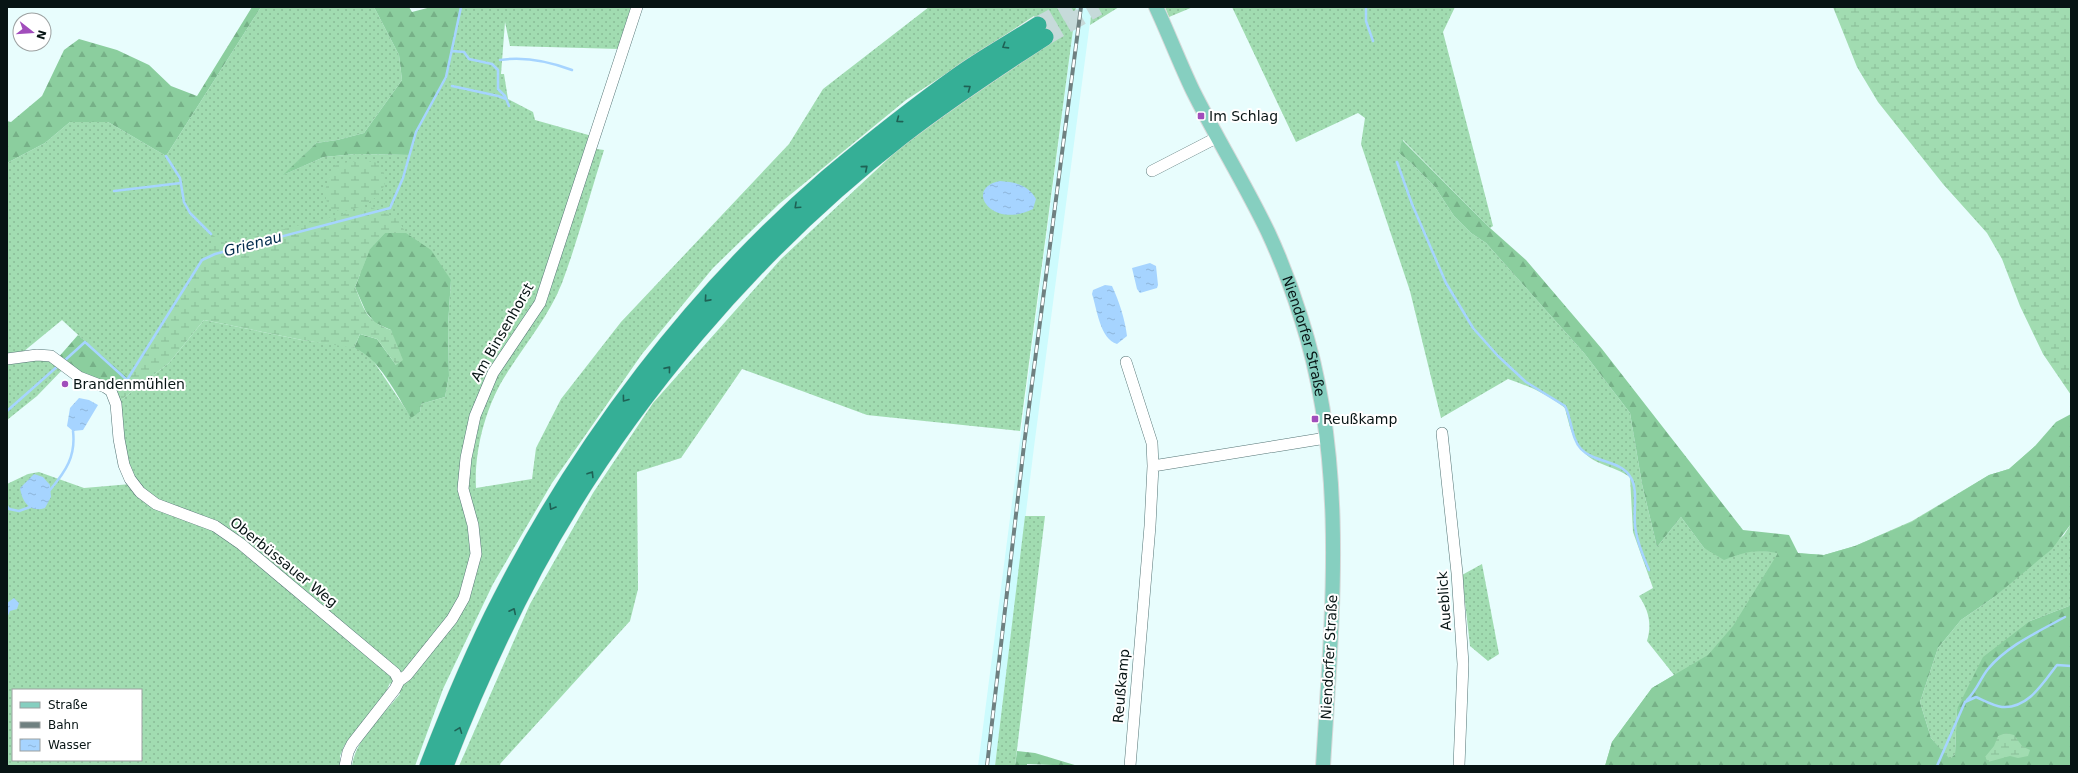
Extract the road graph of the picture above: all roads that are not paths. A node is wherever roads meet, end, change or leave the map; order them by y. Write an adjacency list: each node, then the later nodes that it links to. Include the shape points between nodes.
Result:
1 (637, 7): 10 (street, Am Binsenhorst, via 542,297 529,321 493,373 475,416 466,458 463,489 473,526 476,554 464,598 452,619)
2 (1156, 7): 3 (main road, Niendorfer Straße, via 1193,90)
3 (1218, 138): 4 (street); 8 (main road, Niendorfer Straße, via 1268,232 1300,316 1316,369)
4 (1152, 171)
5 (7, 359): 10 (street, Oberbüssauer Weg, via 46,355 57,359 79,377 111,391 116,404 124,465 140,492 156,504 215,526 240,544 395,673)
6 (1126, 362): 9 (street, Reußkamp, via 1152,443)
7 (1442, 433): 16 (street, Aueblick, via 1464,664)
8 (1326, 438): 9 (street); 15 (main road, Niendorfer Straße, via 1334,550)
9 (1153, 466): 14 (street, Reußkamp)
10 (399, 681): 11 (street, via 352,744)
11 (345, 766)
12 (428, 766): 13 (highway, one-way to 12, via 491,656 518,600 564,518 624,427 691,341 781,243 835,193 907,133 1042,31 961,74 890,126 826,179 766,236 680,329 582,458 522,558 477,648)
13 (445, 766)
14 (1130, 766)
15 (1323, 766)
16 (1459, 766)

